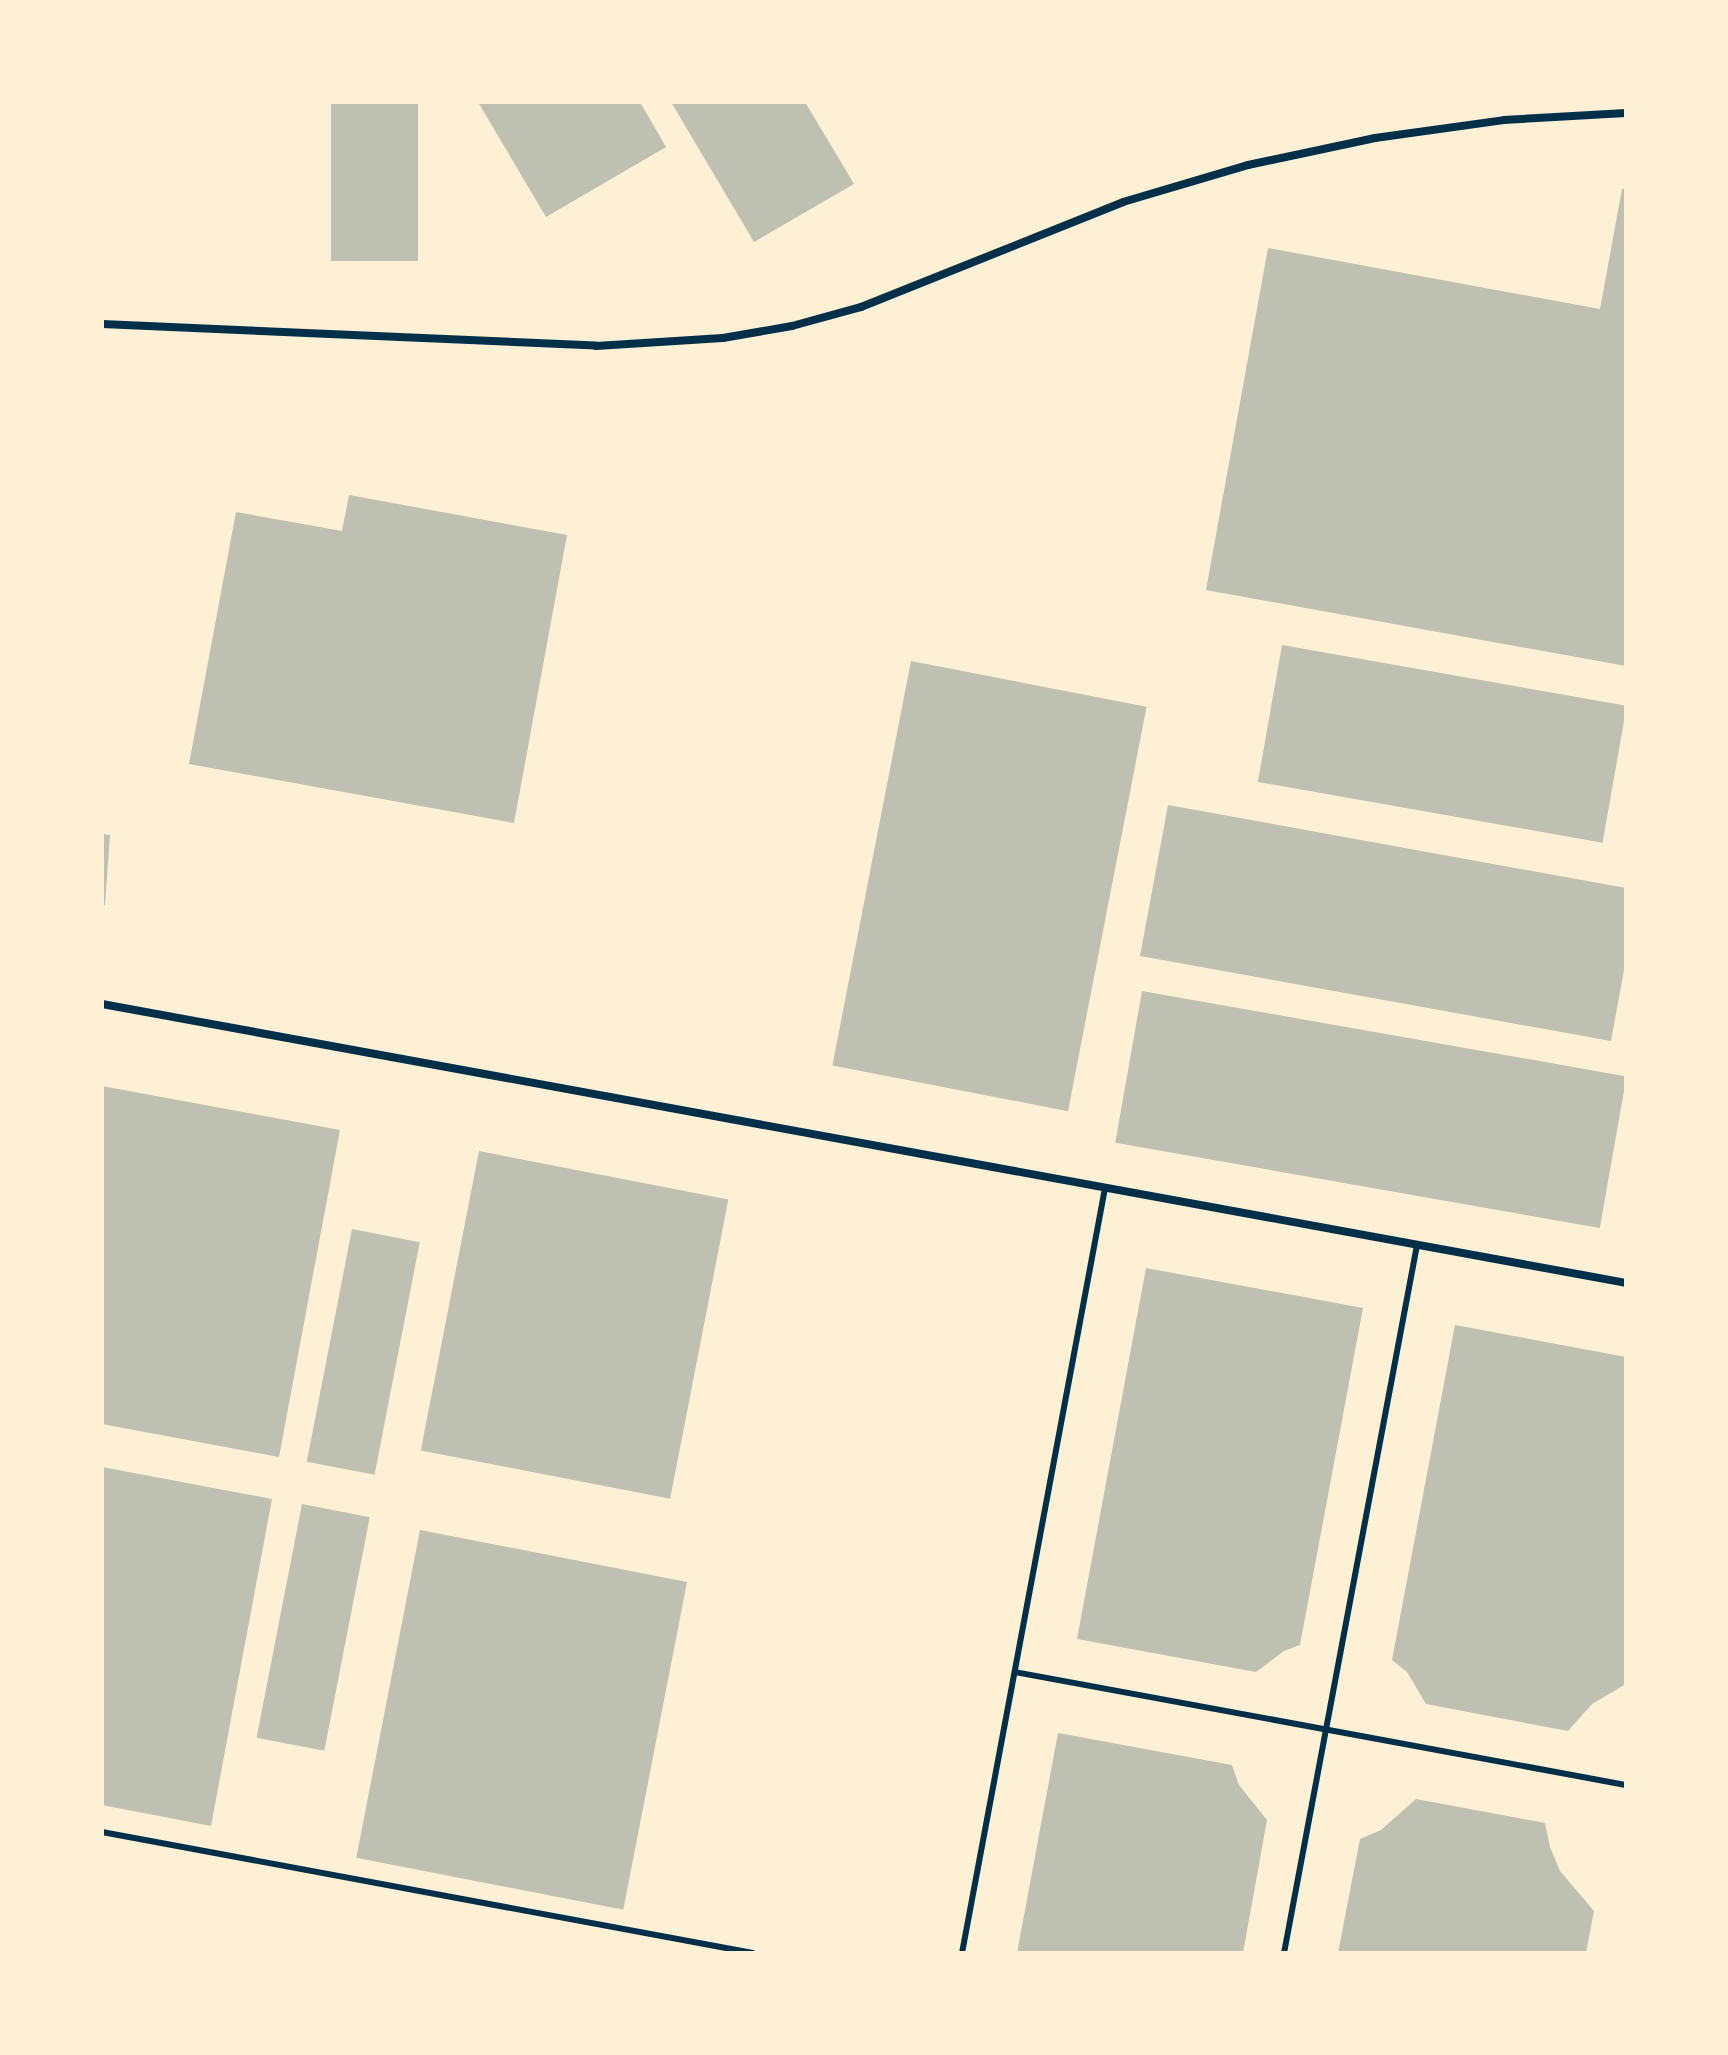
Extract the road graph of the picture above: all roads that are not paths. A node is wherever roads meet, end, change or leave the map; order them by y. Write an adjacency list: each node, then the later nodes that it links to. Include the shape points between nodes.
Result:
1 (1626, 113): 2 (street, via 1504,120 1248,165 1123,202 861,307 723,338 596,346)
2 (102, 324)
3 (102, 1004): 4 (street)
4 (1105, 1188): 5 (street); 7 (lane)
5 (1417, 1245): 6 (street); 8 (lane)
6 (1626, 1283)
7 (1015, 1672): 8 (lane); 12 (lane)
8 (1326, 1730): 9 (lane); 13 (lane)
9 (1626, 1785)
10 (102, 1832): 11 (lane)
11 (753, 1953)
12 (962, 1953)
13 (1284, 1953)

